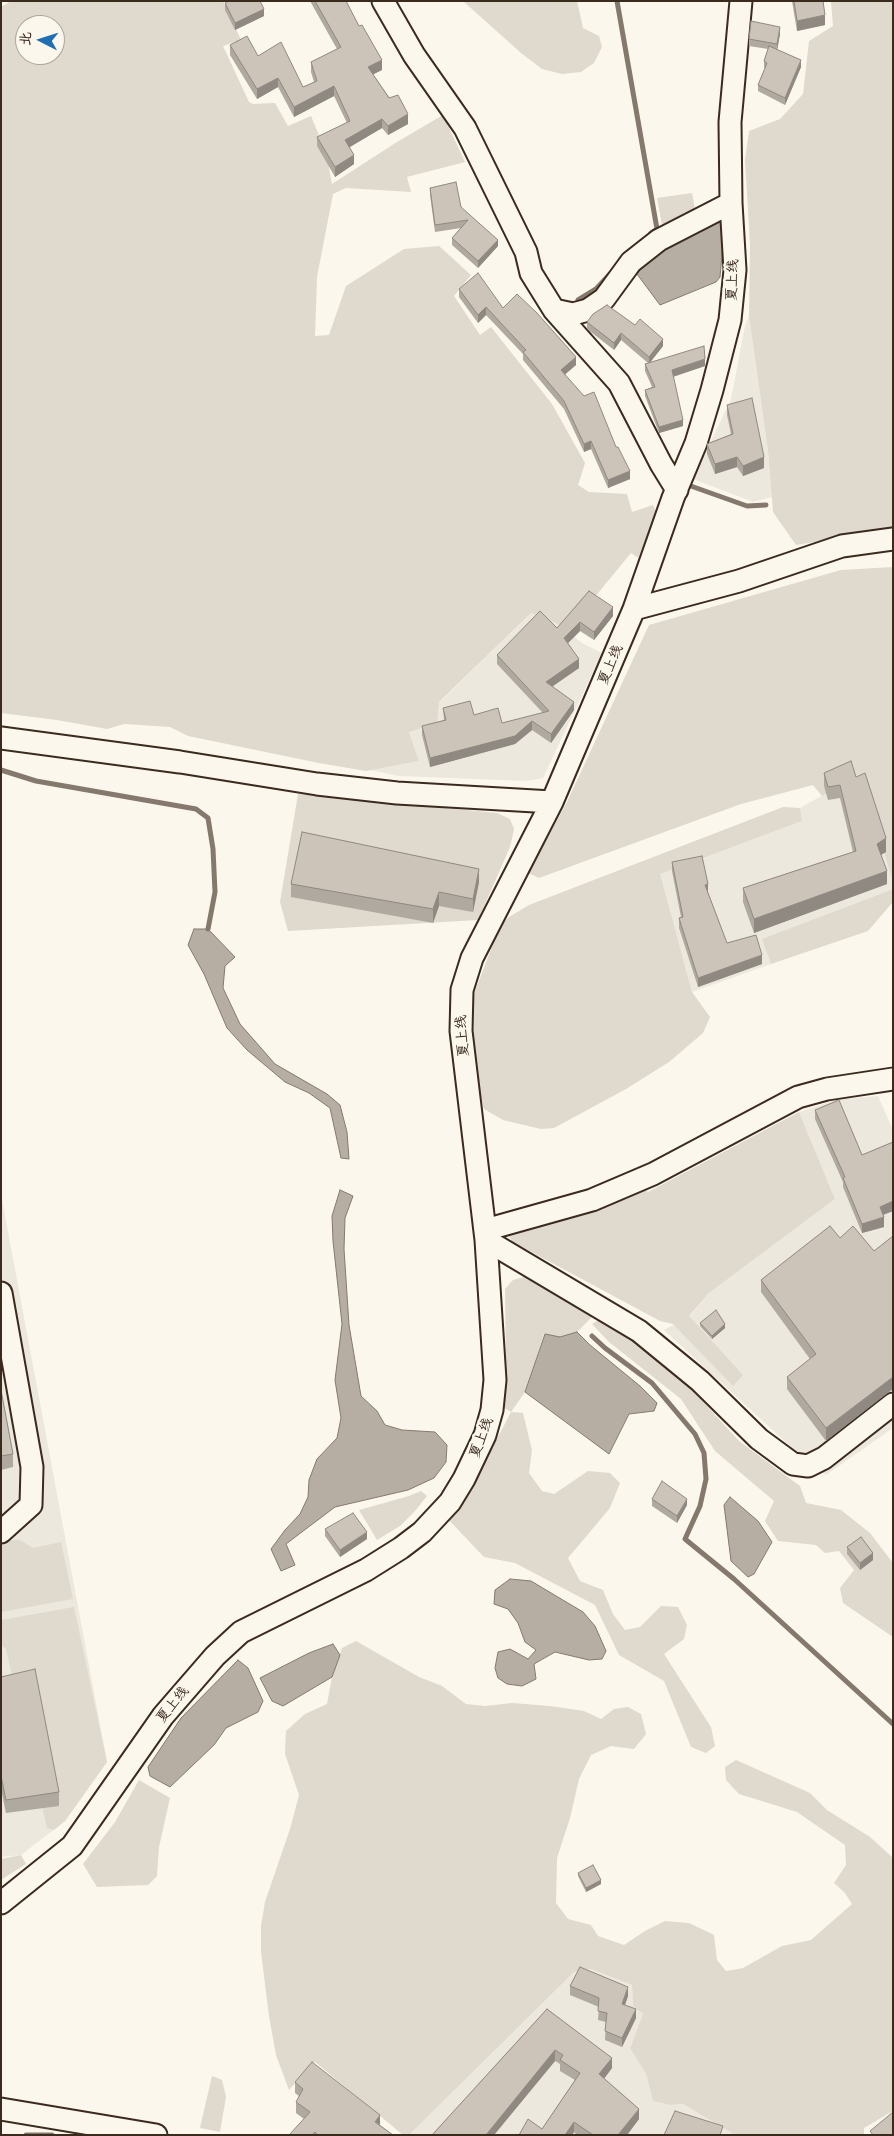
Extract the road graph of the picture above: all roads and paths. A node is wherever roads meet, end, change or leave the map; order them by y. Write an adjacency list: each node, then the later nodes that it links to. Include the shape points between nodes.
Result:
1 (383, 1): 4 (street, via 414,54 465,128 526,252 531,273)
2 (741, 1): 3 (street, 夏上线, via 730,122)
3 (731, 204): 4 (street, via 659,240 631,262 604,299 588,310 573,314); 5 (street, 夏上线, via 735,270 730,320 696,443)
4 (554, 310): 5 (street, via 619,383)
5 (677, 490): 7 (street, 夏上线)
6 (893, 539): 7 (street, via 842,546 739,581)
7 (634, 609): 9 (street, 夏上线)
8 (1, 738): 9 (street, via 316,784 397,793)
9 (552, 802): 11 (street, 夏上线, via 472,958 462,990 461,1031)
10 (893, 1080): 11 (street, via 826,1089 798,1097 653,1174 601,1197)
11 (486, 1235): 13 (street, via 639,1331 700,1381 759,1438 793,1464 808,1466 824,1458); 15 (street, 夏上线, via 495,1380 492,1410 485,1435 450,1502 422,1532 366,1570 241,1632 215,1656 163,1716 72,1846)
12 (1, 1293): 14 (street, via 32,1467 31,1505)
13 (893, 1404)
14 (1, 1532)
15 (1, 1903)
16 (1, 2109): 17 (street)
17 (156, 2135)

